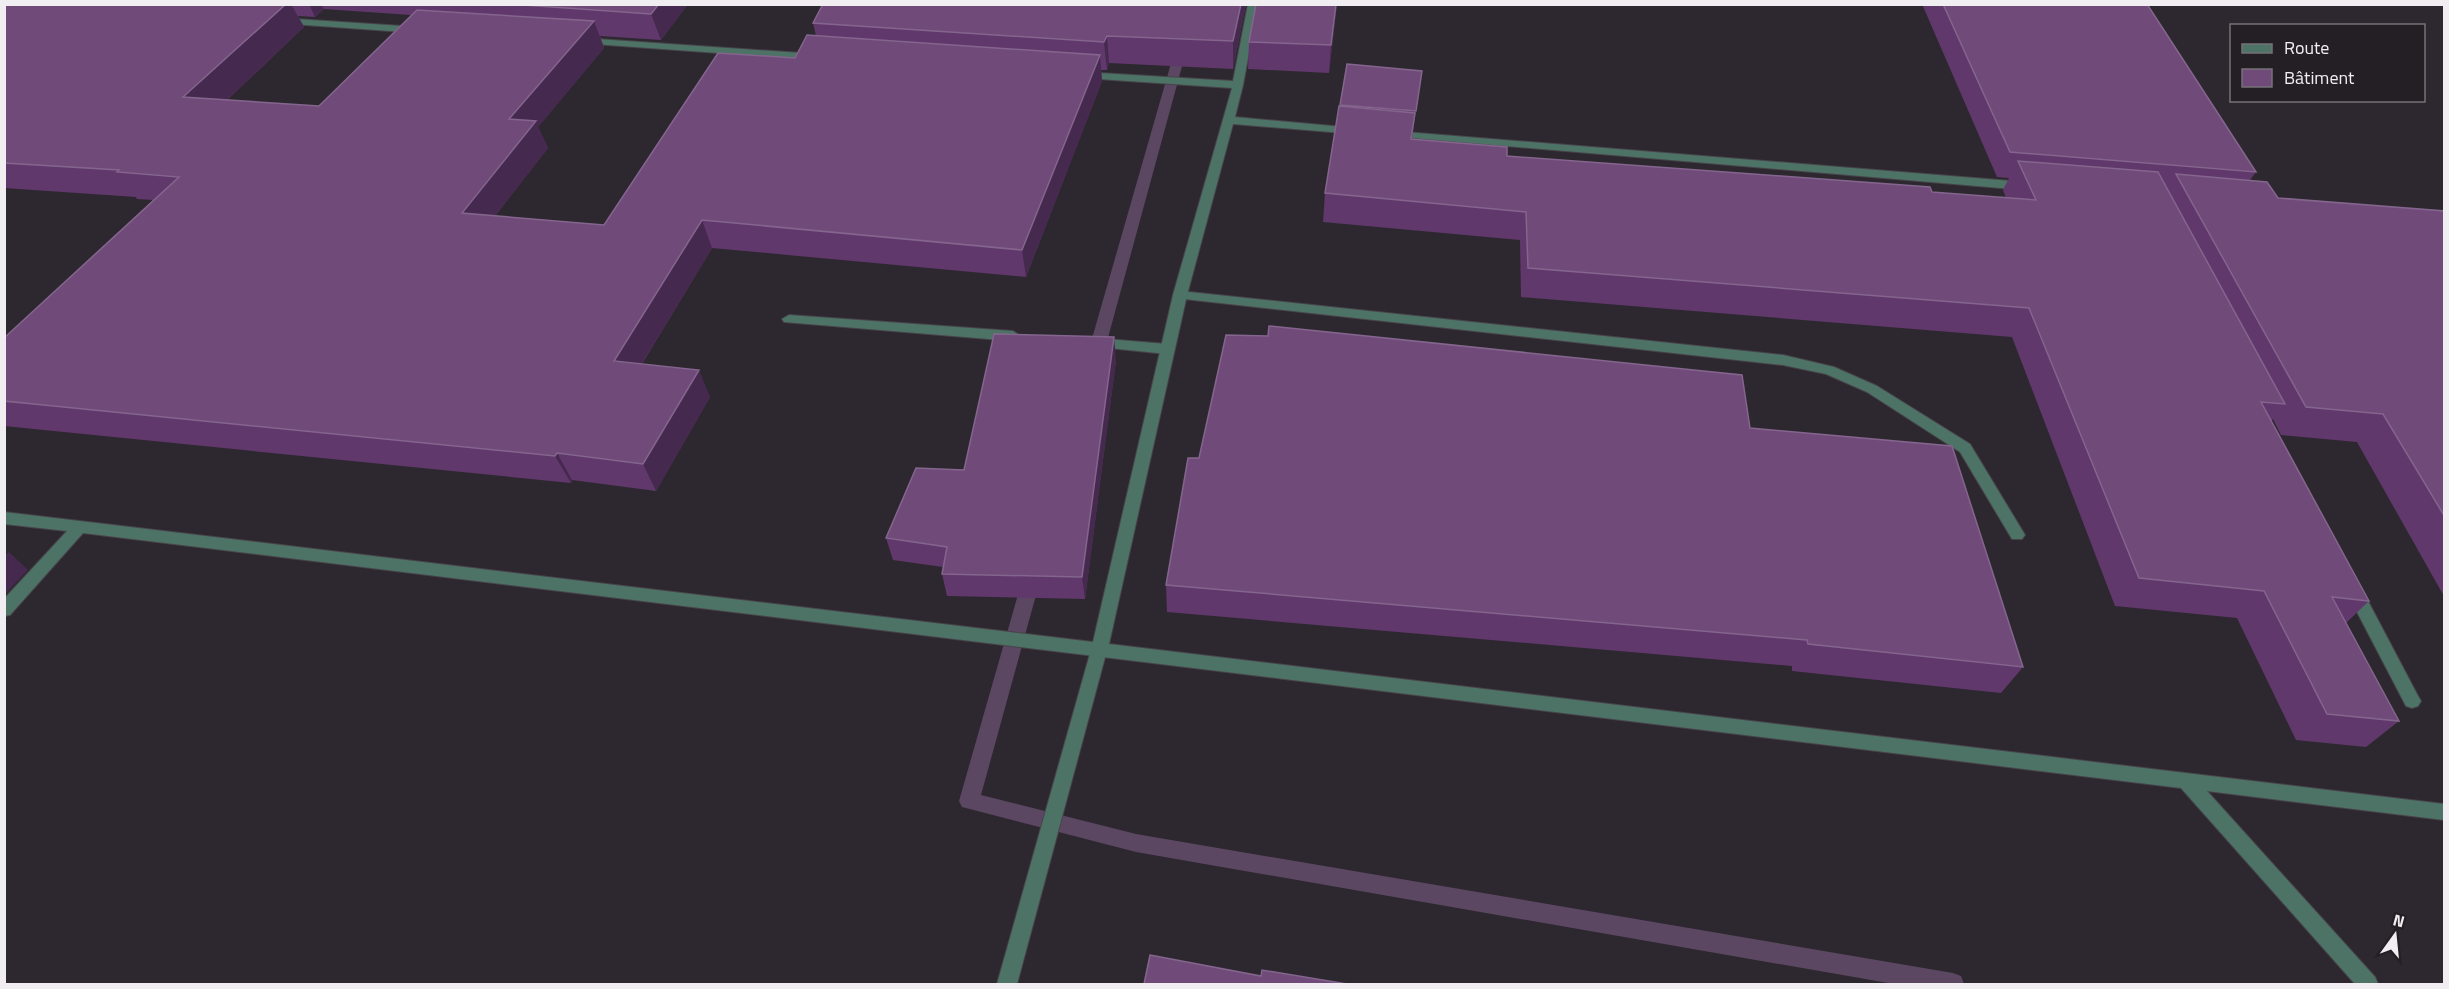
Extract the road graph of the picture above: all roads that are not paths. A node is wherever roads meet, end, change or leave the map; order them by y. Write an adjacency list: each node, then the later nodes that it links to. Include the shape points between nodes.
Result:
1 (1253, 4): 7 (street)
2 (266, 20): 3 (street)
3 (432, 31)
4 (574, 40): 5 (street)
5 (824, 57)
6 (1072, 74): 7 (street)
7 (1238, 85): 8 (street)
8 (1229, 120): 9 (street); 10 (street)
9 (2039, 188)
10 (1179, 295): 14 (street); 17 (street, via 1783,360 1829,370 1872,389 1965,448)
11 (789, 319): 12 (street)
12 (1022, 337)
13 (1079, 342): 14 (street)
14 (1167, 349): 20 (street)
15 (4, 518): 16 (street)
16 (80, 527): 19 (street); 20 (street)
17 (2018, 535)
18 (2346, 575): 21 (street)
19 (4, 610)
20 (1099, 650): 22 (street); 24 (street)
21 (2412, 702)
22 (2186, 781): 23 (street); 25 (street)
23 (2445, 812)
24 (1007, 984)
25 (2368, 984)

